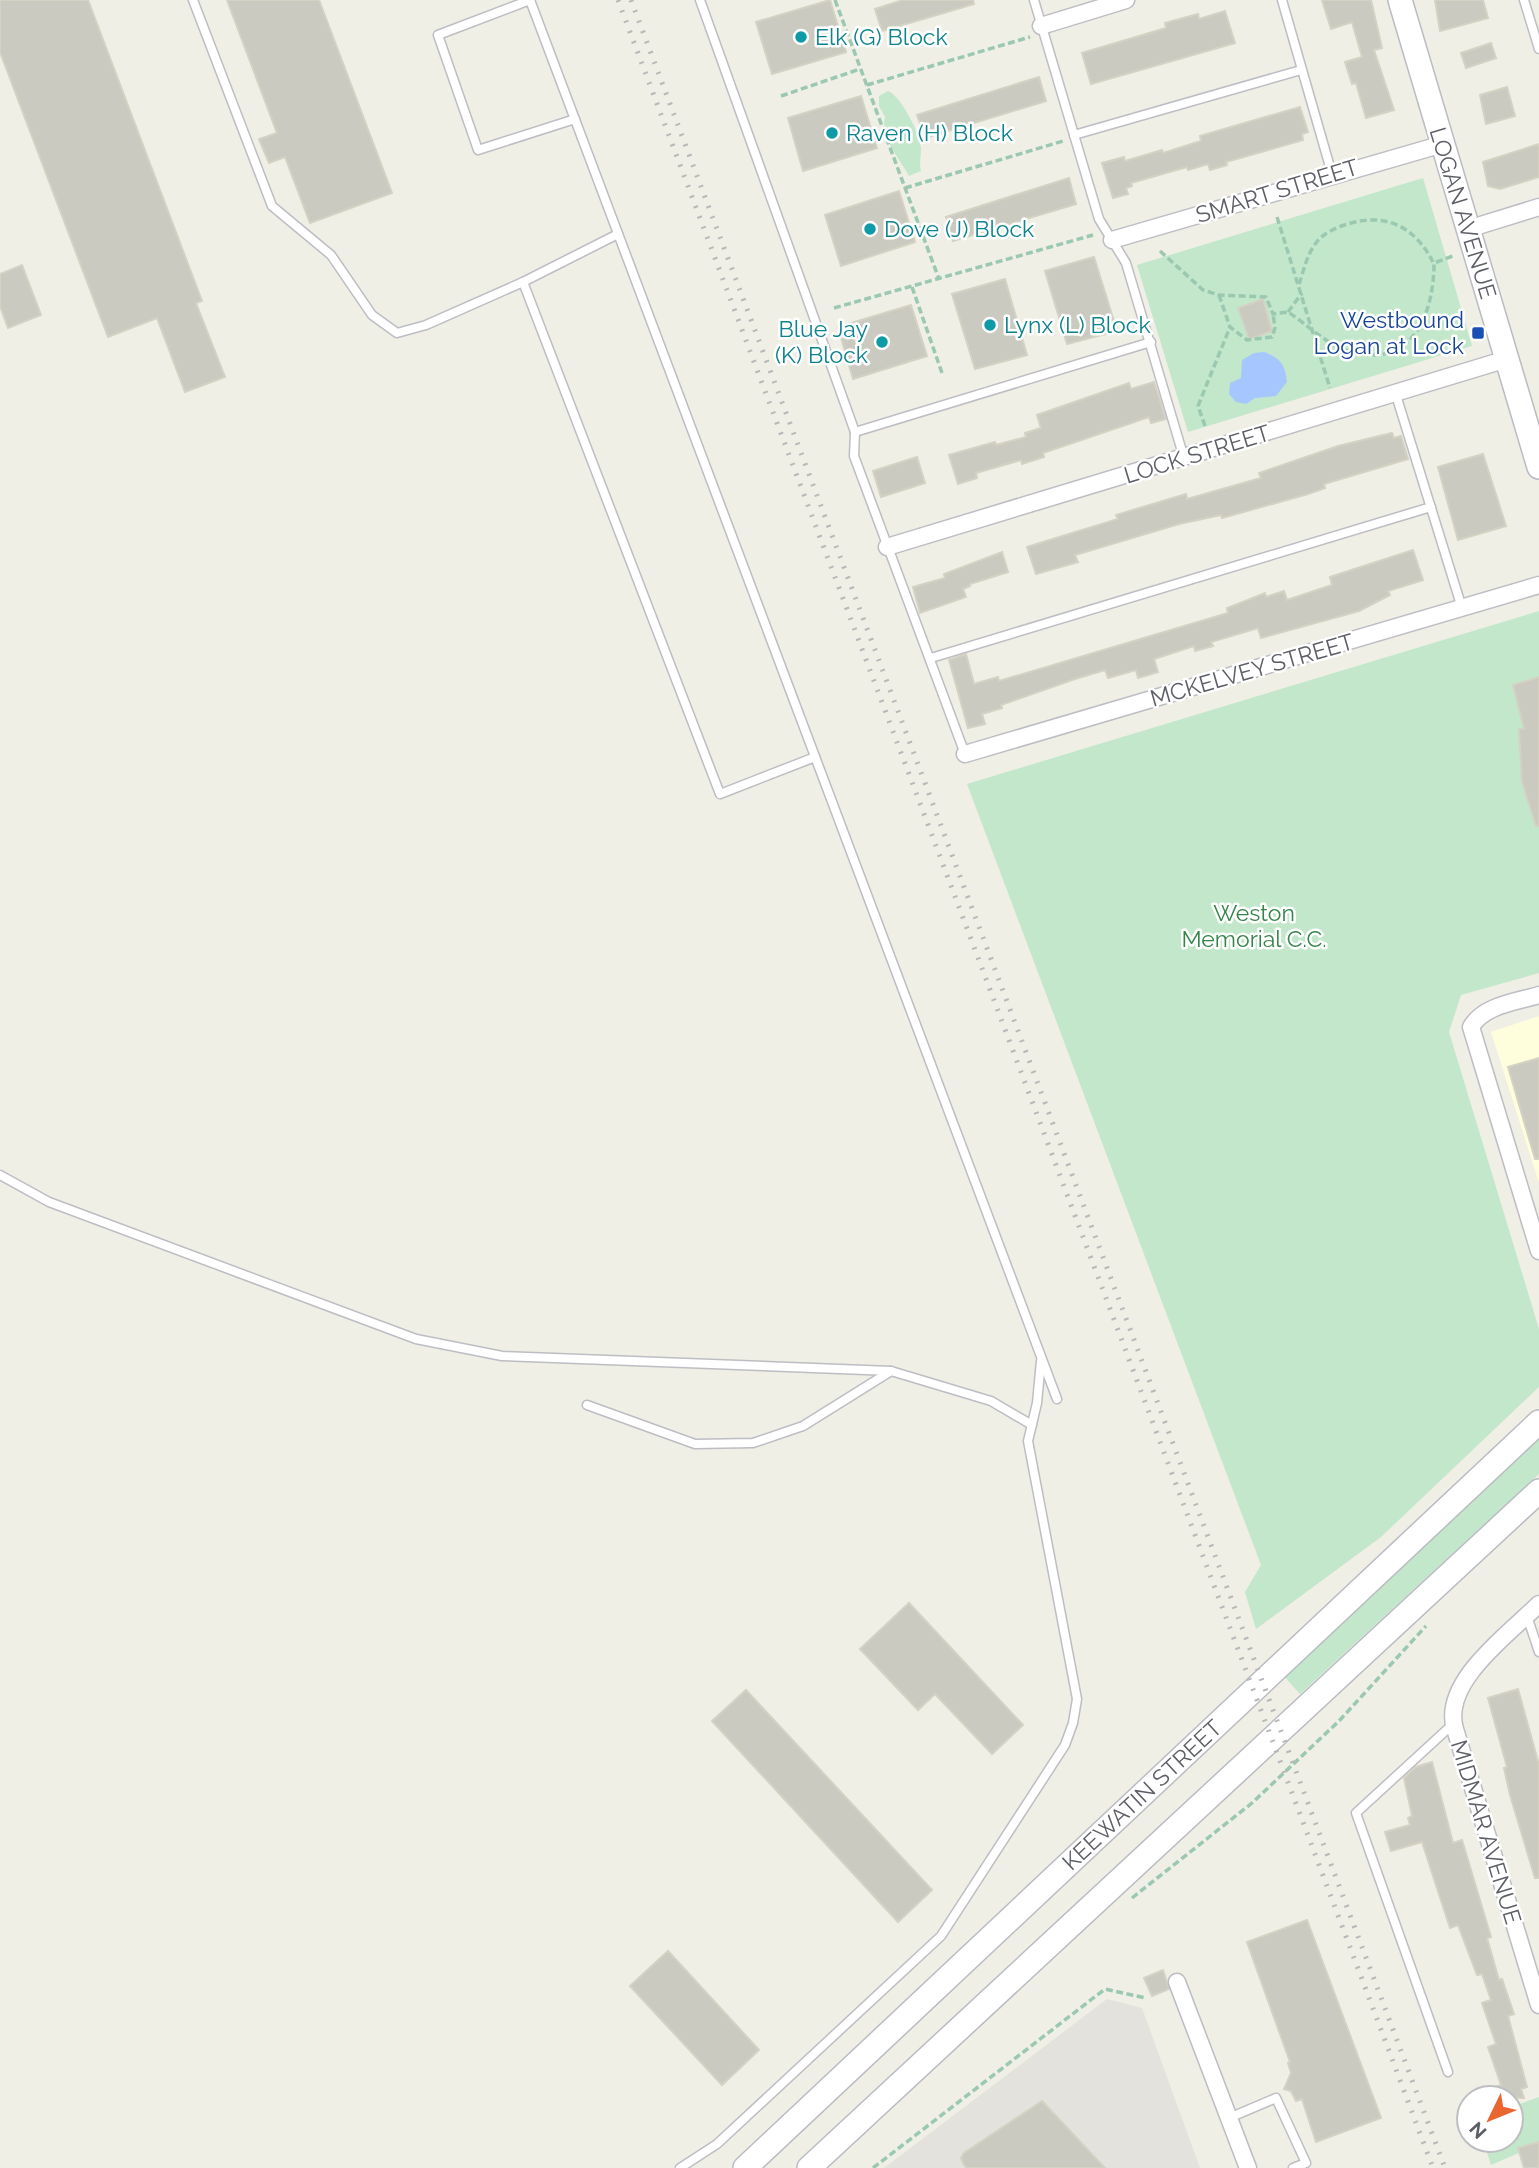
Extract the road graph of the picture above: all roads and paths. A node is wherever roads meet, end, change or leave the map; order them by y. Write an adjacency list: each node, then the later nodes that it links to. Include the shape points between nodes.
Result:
1 (193, 0): 30 (lane, via 272,206 331,255 372,315 397,333 426,326)
2 (530, 0): 16 (lane); 16 (lane, via 438,35 478,150)
3 (700, 0): 46 (lane)
4 (835, 0): 12 (path)
5 (1034, 0): 10 (lane)
6 (1126, 0): 10 (street)
7 (1282, 0): 13 (lane)
8 (1400, 0): 18 (main road, LOGAN AVENUE)
9 (1524, 0): 11 (lane)
10 (1042, 30): 14 (path); 17 (lane)
11 (1539, 49)
12 (860, 69): 14 (path); 15 (path)
13 (1301, 70): 17 (lane); 19 (lane)
14 (867, 85): 20 (path)
15 (780, 96)
16 (575, 119): 24 (lane)
17 (1074, 136): 20 (path); 25 (lane)
18 (1443, 144): 19 (street, SMART STREET); 23 (main road, LOGAN AVENUE)
19 (1332, 174): 25 (street, SMART STREET)
20 (905, 188): 29 (path)
21 (1539, 207): 23 (street)
22 (1277, 217): 31 (path)
23 (1468, 229): 41 (main road, LOGAN AVENUE)
24 (618, 234): 30 (lane); 55 (lane)
25 (1109, 236): 29 (path); 40 (lane, via 1126,264)
26 (1160, 251): 34 (path, via 1203,290)
27 (1455, 255): 28 (path)
28 (1434, 263): 31 (path, via 1399,223 1359,220 1317,241); 39 (path, via 1428,314 1416,335 1400,346 1379,355 1352,353 1331,344)
29 (939, 279): 32 (path)
30 (523, 282): 55 (lane, via 720,794)
31 (1299, 284): 33 (path)
32 (912, 287): 35 (path); 42 (path)
33 (1302, 293): 36 (path); 39 (path)
34 (1219, 295): 37 (path, via 1266,297); 38 (path)
35 (834, 308)
36 (1288, 312): 37 (path); 39 (path)
37 (1273, 314): 38 (path, via 1272,337 1247,340)
38 (1230, 327): 45 (path, via 1198,406)
39 (1313, 328): 43 (path)
40 (1150, 342): 46 (lane); 47 (lane)
41 (1507, 359): 44 (street, LOCK STREET); 48 (main road, LOGAN AVENUE)
42 (942, 373)
43 (1331, 388)
44 (1396, 395): 47 (street, LOCK STREET); 49 (lane)
45 (1205, 426)
46 (855, 432): 50 (lane, via 854,456)
47 (1184, 458): 50 (street, LOCK STREET)
48 (1539, 467)
49 (1431, 507): 52 (lane); 53 (lane)
50 (887, 547): 53 (lane)
51 (1539, 584): 52 (street, MCKELVEY STREET)
52 (1462, 608): 54 (street, MCKELVEY STREET)
53 (931, 658): 54 (lane)
54 (965, 754)
55 (815, 757): 59 (lane)
56 (1539, 995): 58 (street, via 1478,1016 1471,1027)
57 (0, 1175): 60 (lane, via 49,1202 416,1339 502,1356)
58 (1539, 1251)
59 (1041, 1358): 61 (lane); 64 (lane)
60 (891, 1371): 62 (lane, via 803,1426 753,1443 695,1444); 64 (lane, via 991,1401)
61 (1057, 1399)
62 (587, 1405)
63 (1539, 1422): 78 (main road, KEEWATIN STREET)
64 (1032, 1425): 77 (lane, via 1028,1441 1077,1699 1065,1745 941,1936 718,2144)
65 (1539, 1491): 79 (main road, KEEWATIN STREET)
66 (1533, 1610): 68 (lane); 69 (street, MIDMAR AVENUE, via 1468,1674)
67 (1431, 1620): 70 (path, via 1339,1721 1252,1803)
68 (1539, 1652)
69 (1453, 1724): 73 (street, MIDMAR AVENUE); 74 (lane, via 1356,1813)
70 (1123, 1906)
71 (1177, 1982): 75 (street)
72 (1146, 1998): 80 (path, via 1105,1989)
73 (1539, 2004)
74 (1448, 2072)
75 (1229, 2118): 76 (lane, via 1276,2098); 81 (street)
76 (1308, 2166): 82 (lane)
77 (681, 2168)
78 (745, 2168)
79 (809, 2168)
80 (873, 2168)
81 (1248, 2168)
82 (1293, 2168)

